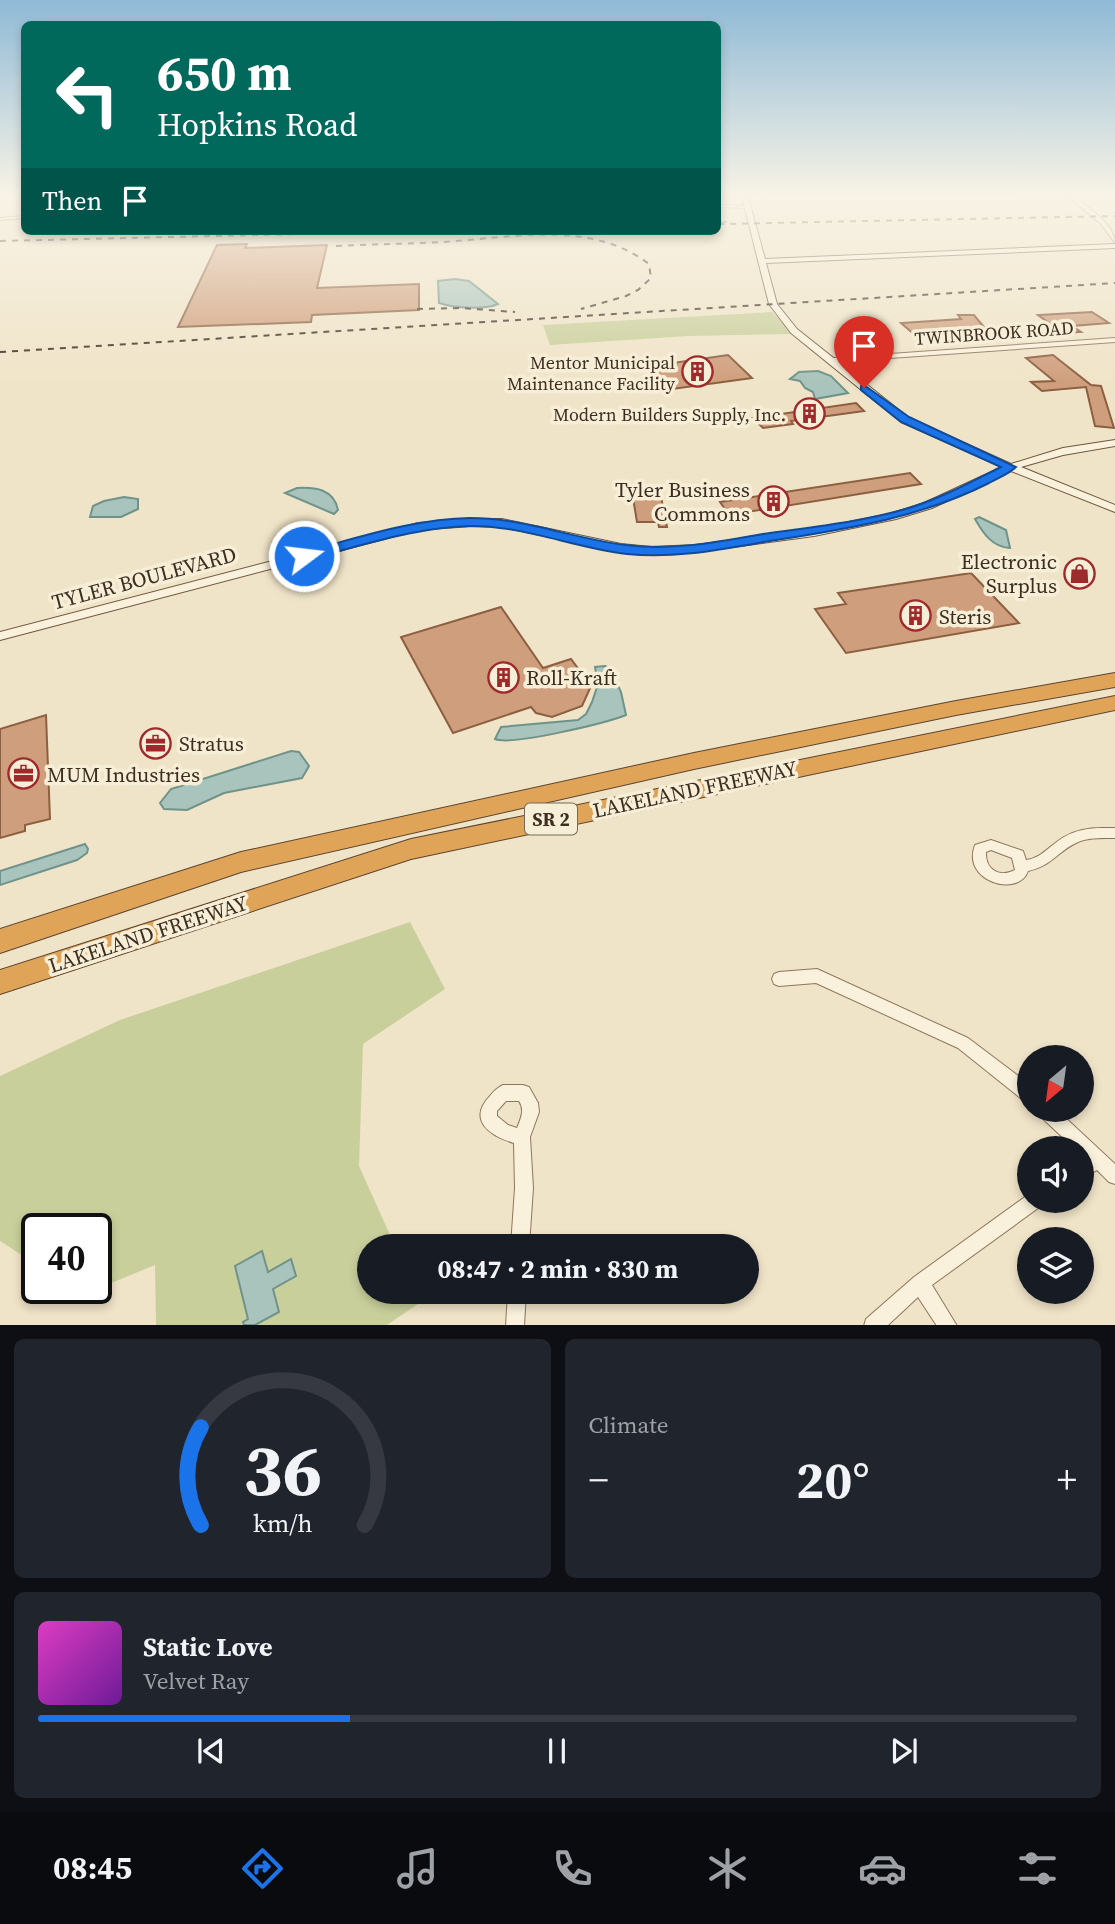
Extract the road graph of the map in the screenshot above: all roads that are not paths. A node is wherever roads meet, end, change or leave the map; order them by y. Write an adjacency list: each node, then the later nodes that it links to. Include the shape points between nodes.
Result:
1 (806, 259): 2 (street)
2 (761, 261): 4 (street, via 779,315)
3 (1115, 340): 4 (street, TWINBROOK ROAD)
4 (833, 360): 6 (street, via 905,420)
5 (1115, 443): 6 (street, TYLER BOULEVARD)
6 (1010, 467): 7 (street); 8 (street, TYLER BOULEVARD, via 960,493 913,510 783,536 666,552 612,547 500,523 418,527)
7 (1115, 509)
8 (0, 636)
9 (1115, 680): 13 (highway, LAKELAND FREEWAY / SR 2, via 694,761 241,862)
10 (1115, 703): 15 (highway, LAKELAND FREEWAY / SR 2, via 411,849)
11 (1115, 833): 12 (street, via 1083,835 1066,841 1042,863)
12 (1021, 866)
13 (0, 941)
14 (779, 979): 16 (street, via 817,976 963,1043)
15 (0, 982)
16 (1017, 1085)
17 (1059, 1122): 19 (street)
18 (522, 1137): 23 (street)
19 (1099, 1159): 20 (street); 21 (street)
20 (1094, 1162)
21 (1115, 1176)
22 (1017, 1213): 24 (street)
23 (521, 1234)
24 (920, 1283): 27 (street); 28 (street)
25 (516, 1304): 26 (street)
26 (515, 1325)
27 (873, 1325)
28 (947, 1325)

